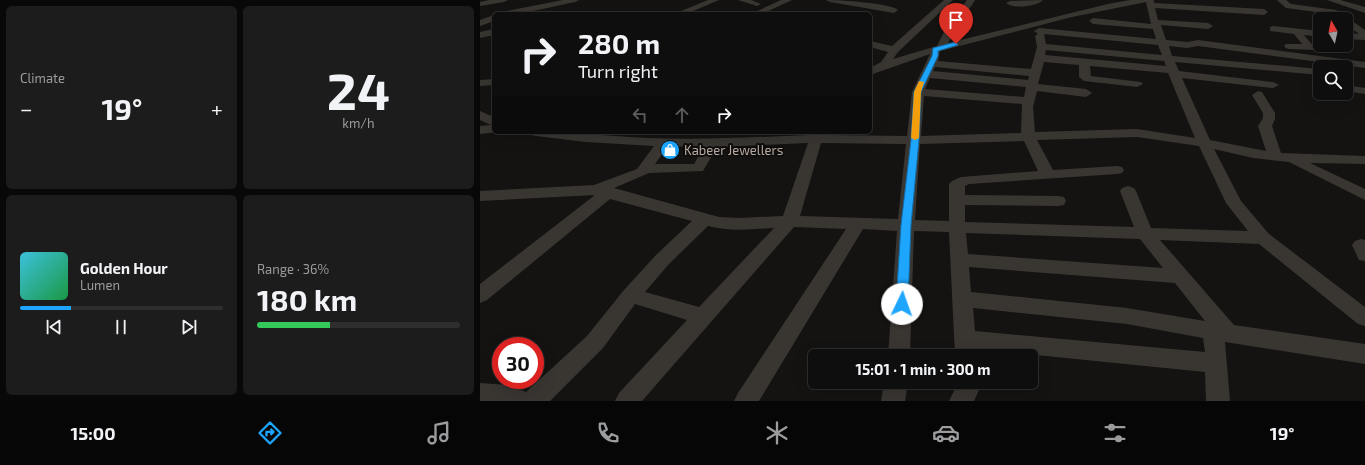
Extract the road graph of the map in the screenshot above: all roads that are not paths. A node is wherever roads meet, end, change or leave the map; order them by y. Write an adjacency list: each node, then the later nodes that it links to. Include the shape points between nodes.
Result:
1 (504, 0): 18 (street)
2 (575, 0): 27 (street)
3 (715, 0): 28 (street)
4 (742, 0): 24 (street)
5 (788, 0): 24 (street)
6 (830, 0): 19 (street)
7 (949, 0): 53 (street)
8 (972, 0): 52 (street)
9 (1038, 0): 15 (street, via 1033,3)
10 (1096, 0): 16 (street)
11 (1222, 0): 17 (street)
12 (1281, 0): 32 (street, via 1289,6)
13 (1330, 0): 23 (street)
14 (1340, 0): 23 (street)
15 (1010, 1): 40 (street)
16 (1119, 2): 22 (street); 37 (street, via 1132,2)
17 (1242, 2)
18 (480, 4)
19 (849, 4): 20 (street); 26 (street)
20 (867, 4): 25 (street); 30 (street)
21 (796, 6): 29 (street)
22 (1106, 7): 35 (street, via 1116,13); 39 (street)
23 (1365, 8)
24 (758, 10)
25 (894, 10)
26 (836, 11)
27 (517, 12)
28 (683, 12)
29 (782, 12)
30 (857, 12)
31 (1264, 12): 37 (street)
32 (1333, 12)
33 (492, 19): 34 (street)
34 (480, 23)
35 (1086, 23): 37 (street); 37 (street, via 1078,26 1083,28)
36 (1208, 23): 37 (street)
37 (1157, 25): 39 (street); 54 (street); 56 (street, via 1187,45 1198,43); 58 (street); 66 (street); 68 (street)
38 (1353, 25): 46 (street)
39 (1035, 28): 40 (street); 54 (street)
40 (1015, 29): 52 (street)
41 (1273, 29): 42 (street)
42 (1296, 31): 44 (street); 45 (street, via 1310,48)
43 (492, 33): 47 (street)
44 (1313, 33)
45 (1190, 34)
46 (1365, 34)
47 (480, 36): 50 (street)
48 (1353, 37): 49 (street)
49 (1365, 38)
50 (492, 39)
51 (872, 44): 53 (street)
52 (938, 49): 61 (street); 64 (street)
53 (894, 50): 64 (street)
54 (1040, 52): 60 (street); 73 (street)
55 (1365, 54): 57 (street, via 1346,54 1344,55)
56 (1320, 60)
57 (1346, 60)
58 (1284, 61)
59 (872, 62): 64 (street)
60 (1084, 62): 68 (street); 76 (street, via 1084,77 1088,79)
61 (931, 63): 65 (street); 70 (street)
62 (1353, 64): 63 (street)
63 (1365, 65)
64 (884, 66): 67 (street)
65 (975, 67): 73 (street); 75 (street)
66 (1207, 70): 68 (street); 69 (street); 71 (street)
67 (872, 71)
68 (1174, 72): 93 (street)
69 (1313, 72)
70 (925, 74): 75 (street); 79 (street)
71 (1272, 81)
72 (492, 82): 74 (street)
73 (1033, 82): 75 (street); 80 (street); 82 (street)
74 (480, 83)
75 (970, 83)
76 (1138, 84)
77 (1353, 89): 78 (street)
78 (1365, 91)
79 (918, 92): 82 (street); 91 (street)
80 (1086, 92)
81 (1258, 95): 94 (street, via 1270,116 1265,126)
82 (1029, 101): 88 (street)
83 (480, 115): 84 (street)
84 (492, 121)
85 (492, 129): 86 (street)
86 (480, 130)
87 (553, 134): 90 (street, via 586,138)
88 (1028, 135): 91 (street); 93 (street, via 1136,133); 98 (street)
89 (816, 136): 91 (street); 92 (street); 106 (street)
90 (658, 139): 92 (street); 96 (street)
91 (915, 140): 108 (street)
92 (713, 142): 96 (street, via 698,168)
93 (1204, 143): 94 (street, via 1253,154); 111 (street, via 1234,203)
94 (1282, 157): 95 (street); 101 (street, via 1323,173)
95 (1365, 160)
96 (646, 169): 99 (street)
97 (1117, 170): 98 (street)
98 (1048, 175): 103 (street, via 960,181 956,190)
99 (603, 191): 102 (street); 105 (street); 114 (street)
100 (1128, 191): 110 (street)
101 (1365, 195)
102 (480, 196)
103 (957, 200): 104 (street); 109 (street)
104 (1058, 200)
105 (705, 219): 106 (street, via 739,224); 115 (street, via 662,260)
106 (790, 220): 107 (street); 117 (street)
107 (858, 223): 108 (street); 129 (street)
108 (906, 225): 109 (street); 121 (street)
109 (957, 228): 110 (street); 112 (street)
110 (1145, 234): 111 (street); 113 (street)
111 (1263, 238): 118 (street)
112 (960, 260): 113 (street); 116 (street)
113 (1180, 276): 119 (street)
114 (480, 294)
115 (631, 295): 117 (street); 127 (street, via 595,342)
116 (963, 299): 119 (street, via 1127,316); 120 (street)
117 (703, 317): 128 (street)
118 (1365, 318)
119 (1220, 332): 122 (street); 123 (street)
120 (965, 348): 123 (street)
121 (899, 349)
122 (1365, 354)
123 (1216, 363): 131 (street)
124 (895, 389): 130 (street)
125 (480, 394): 126 (street, via 508,396)
126 (520, 401)
127 (532, 401)
128 (627, 401)
129 (746, 401)
130 (893, 401)
131 (1218, 401)

